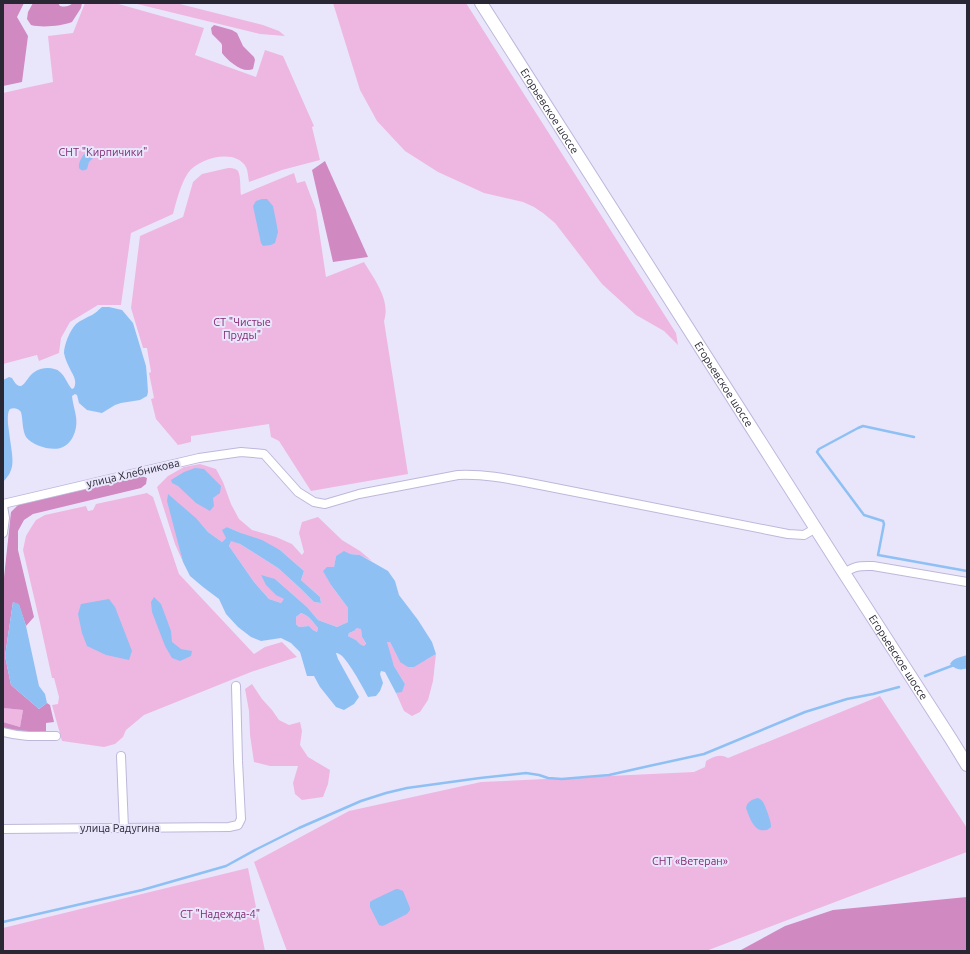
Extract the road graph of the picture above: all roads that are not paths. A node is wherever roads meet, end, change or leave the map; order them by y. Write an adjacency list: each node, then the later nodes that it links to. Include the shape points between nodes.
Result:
1 (481, 3): 3 (main road, Егорьевское шоссе)
2 (3, 505): 3 (street, улица Хлебникова, via 199,458 241,452 264,454 298,492 314,502 325,504 359,494 473,474 490,475 788,534 804,534); 4 (street)
3 (816, 528): 5 (main road, Егорьевское шоссе)
4 (3, 533)
5 (844, 573): 6 (street, via 859,566 873,566); 11 (main road, Егорьевское шоссе)
6 (967, 582)
7 (236, 686): 12 (street, улица Радугина, via 241,819 238,825)
8 (3, 732): 9 (street, via 13,735)
9 (56, 736)
10 (121, 756): 12 (street)
11 (967, 765)
12 (124, 828): 13 (street, улица Радугина)
13 (3, 829)

